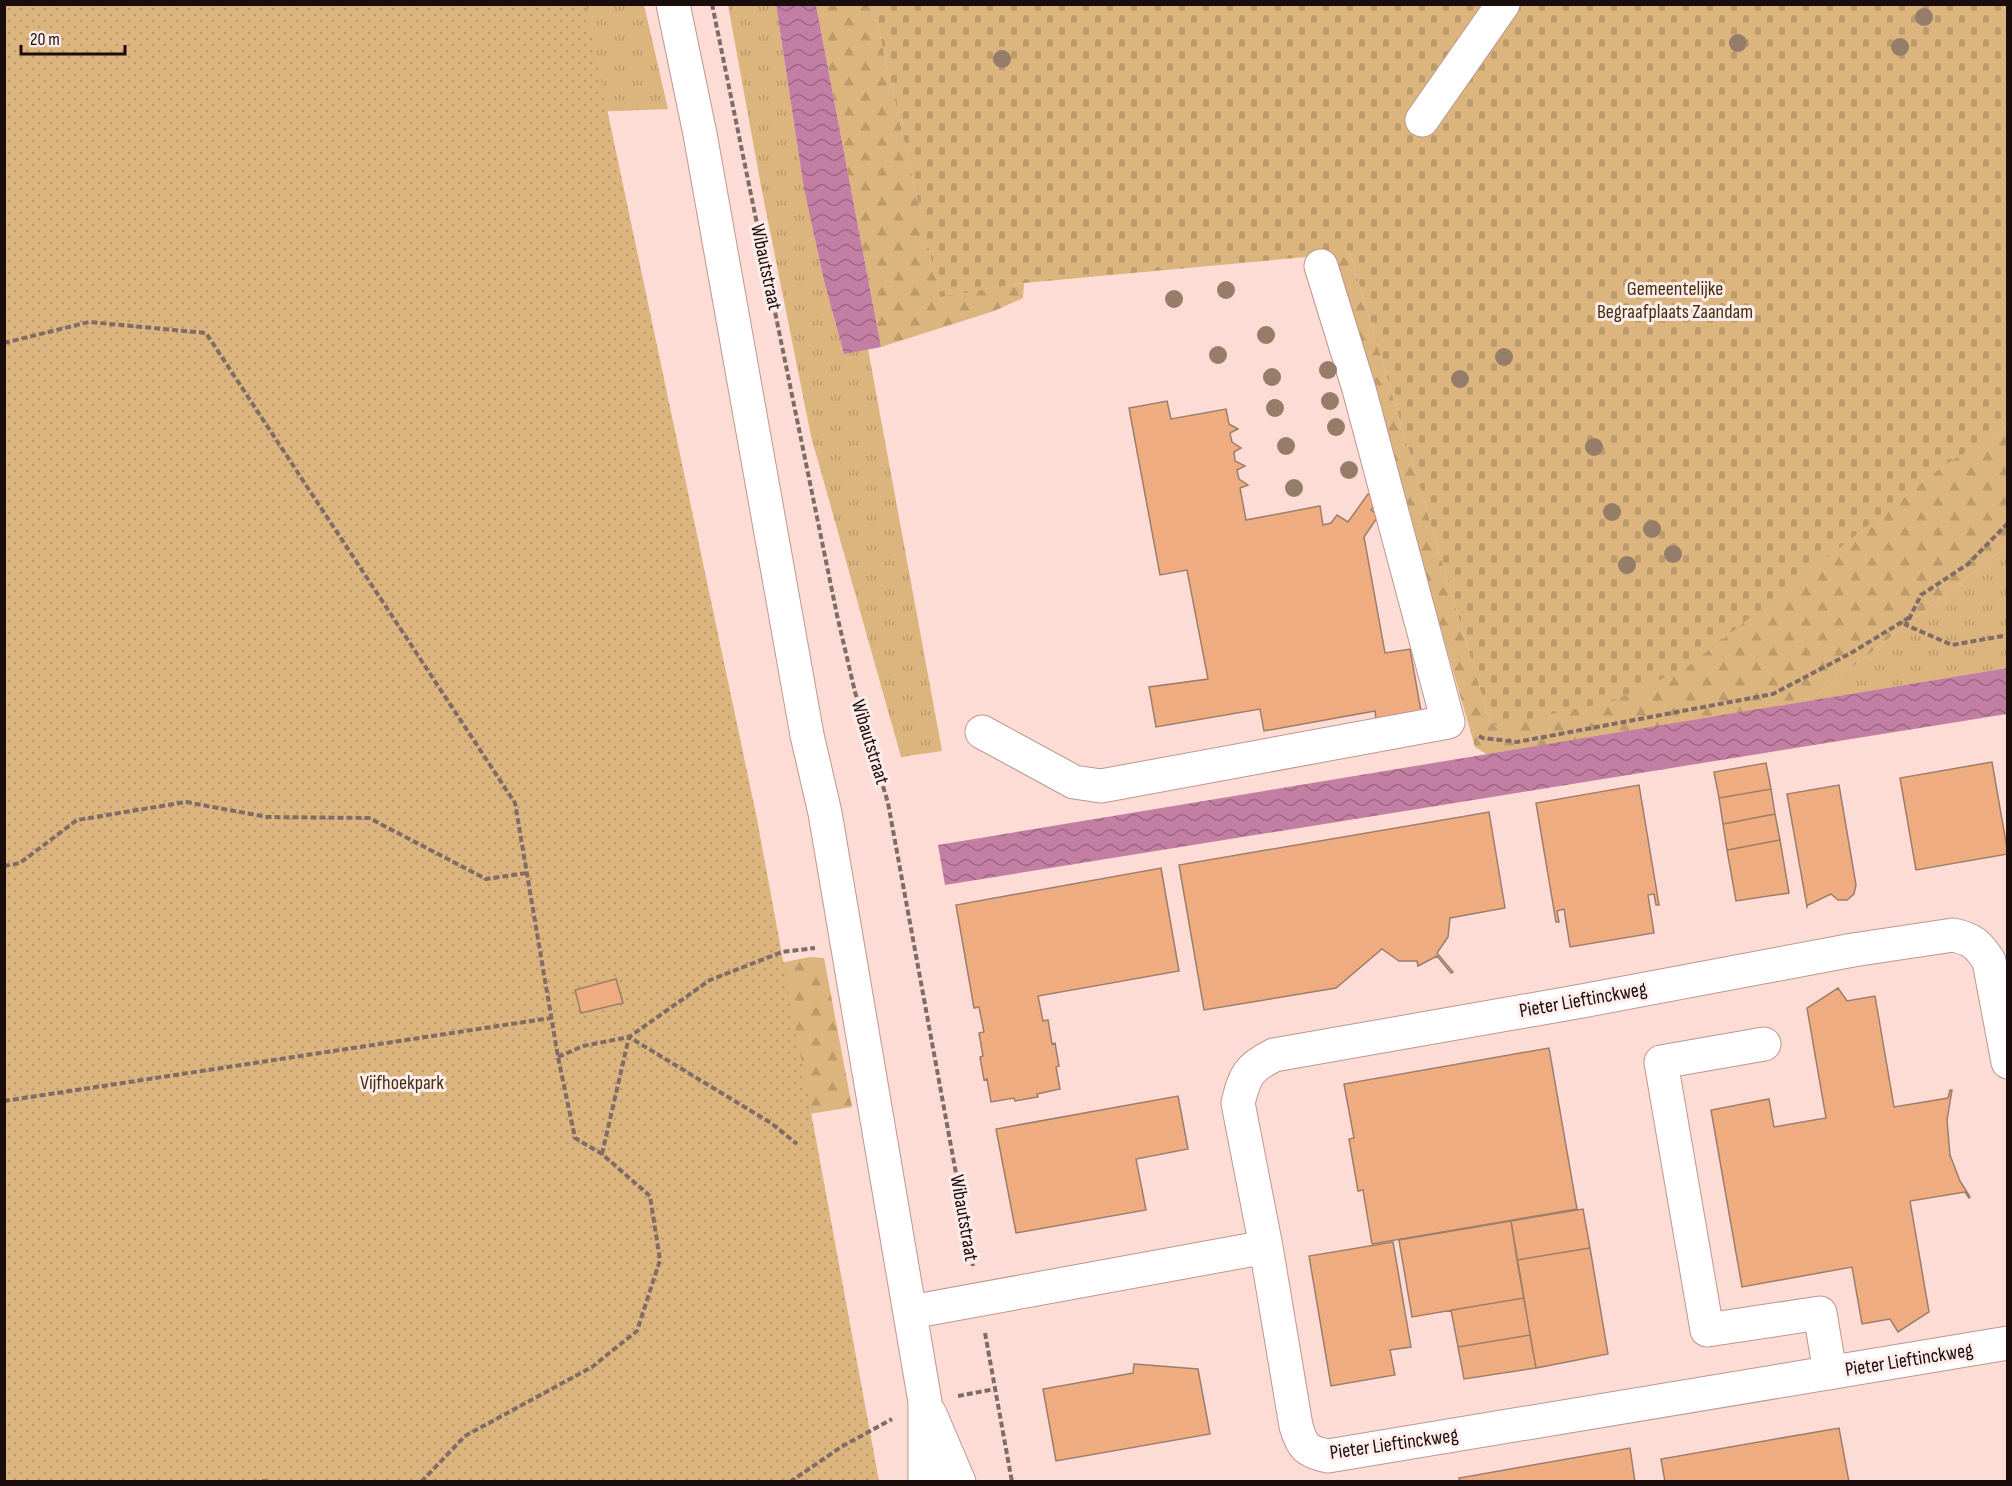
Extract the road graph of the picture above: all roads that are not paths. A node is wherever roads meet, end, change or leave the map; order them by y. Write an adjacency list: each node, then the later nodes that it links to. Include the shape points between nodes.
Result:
1 (673, 4): 9 (street, Wibautstraat, via 700,134 807,735 825,813)
2 (1503, 4): 3 (street)
3 (1422, 120)
4 (1321, 266): 5 (street, via 1359,389 1448,722 1101,786 1074,782)
5 (982, 732)
6 (1764, 1044): 11 (street, via 1661,1062 1707,1330 1820,1313)
7 (2007, 1062): 8 (street, Pieter Lieftinckweg, via 1989,961 1969,939 1953,935 1274,1055 1256,1064 1243,1081 1238,1103)
8 (1266, 1247): 9 (street); 11 (street, Pieter Lieftinckweg, via 1296,1426 1300,1440 1312,1453 1328,1456)
9 (910, 1312): 12 (street, Wibautstraat)
10 (2007, 1343): 11 (street, Pieter Lieftinckweg)
11 (1830, 1373)
12 (925, 1402): 13 (street, Wibautstraat); 14 (street, Wibautstraat)
13 (925, 1482)
14 (959, 1482)

